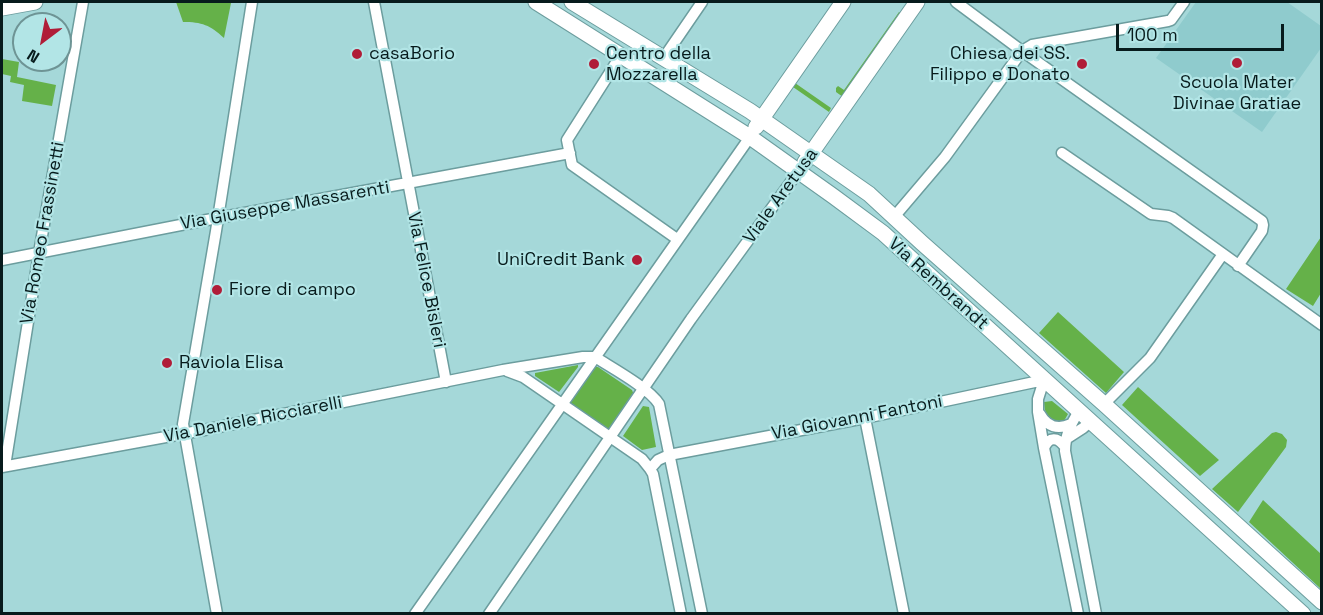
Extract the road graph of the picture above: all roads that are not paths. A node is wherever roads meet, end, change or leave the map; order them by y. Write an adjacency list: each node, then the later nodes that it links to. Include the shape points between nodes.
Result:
1 (34, 2): 12 (street)
2 (83, 2): 26 (street, Via Romeo Frassinetti)
3 (251, 2): 24 (street)
4 (374, 2): 22 (street, Via Felice Bisleri)
5 (536, 2): 14 (street, Via Rembrandt)
6 (572, 2): 15 (street, Via Rembrandt)
7 (702, 2): 15 (street)
8 (843, 2): 16 (street)
9 (917, 2): 20 (street, Viale Aretusa)
10 (956, 2): 13 (street)
11 (1184, 2): 13 (street, via 1168,21 1032,45)
12 (2, 8)
13 (1022, 51): 23 (street, via 945,157); 29 (street, via 1262,221 1262,231)
14 (621, 56): 17 (street, Via Rembrandt); 18 (street, via 567,140)
15 (663, 59): 16 (street, Via Rembrandt)
16 (762, 119): 17 (street); 20 (street, Via Rembrandt)
17 (750, 137): 21 (street, Via Rembrandt); 25 (street)
18 (570, 153): 22 (street, Via Giuseppe Massarenti); 25 (street, via 572,165)
19 (1062, 153): 27 (street, via 1146,212 1173,218)
20 (811, 154): 21 (street, Viale Aretusa); 23 (street, Via Rembrandt, via 869,194)
21 (798, 172): 33 (street, Via Rembrandt, via 883,233); 35 (street, Viale Aretusa)
22 (408, 183): 24 (street, Via Giuseppe Massarenti); 34 (street, Via Felice Bisleri)
23 (894, 217): 36 (street, Via Rembrandt)
24 (218, 219): 26 (street, Via Giuseppe Massarenti); 41 (street)
25 (677, 239): 31 (street)
26 (39, 253): 28 (street, Via Giuseppe Massarenti); 46 (street, Via Romeo Frassinetti)
27 (1223, 254): 29 (street); 36 (street, via 1150,358)
28 (2, 260)
29 (1238, 266): 30 (street)
30 (1322, 325)
31 (595, 357): 32 (street, Via Daniele Ricciarelli); 35 (street); 37 (street)
32 (503, 370): 34 (street, Via Daniele Ricciarelli); 37 (street, via 523,377)
33 (1044, 380): 38 (street); 39 (street, Via Giovanni Fantoni); 40 (street, Via Rembrandt)
34 (446, 382): 41 (street, Via Daniele Ricciarelli)
35 (643, 389): 42 (street, Viale Aretusa); 45 (street, via 658,404)
36 (1104, 404): 48 (street, Via Rembrandt)
37 (562, 405): 42 (street); 50 (street)
38 (1038, 412): 40 (street, via 1057,428); 44 (street)
39 (865, 418): 45 (street, Via Giovanni Fantoni); 54 (street)
40 (1080, 418): 43 (street); 43 (street, via 1083,428); 57 (street, Via Rembrandt)
41 (184, 433): 46 (street, Via Daniele Ricciarelli); 49 (street)
42 (609, 437): 47 (street); 51 (street, Viale Aretusa)
43 (1065, 443): 44 (street, via 1051,439); 56 (street)
44 (1044, 448): 55 (street)
45 (669, 454): 47 (street); 53 (street)
46 (3, 466)
47 (651, 468): 52 (street)
48 (1322, 602)
49 (217, 614)
50 (415, 614)
51 (489, 614)
52 (681, 614)
53 (702, 614)
54 (904, 614)
55 (1078, 614)
56 (1096, 614)
57 (1303, 614)

